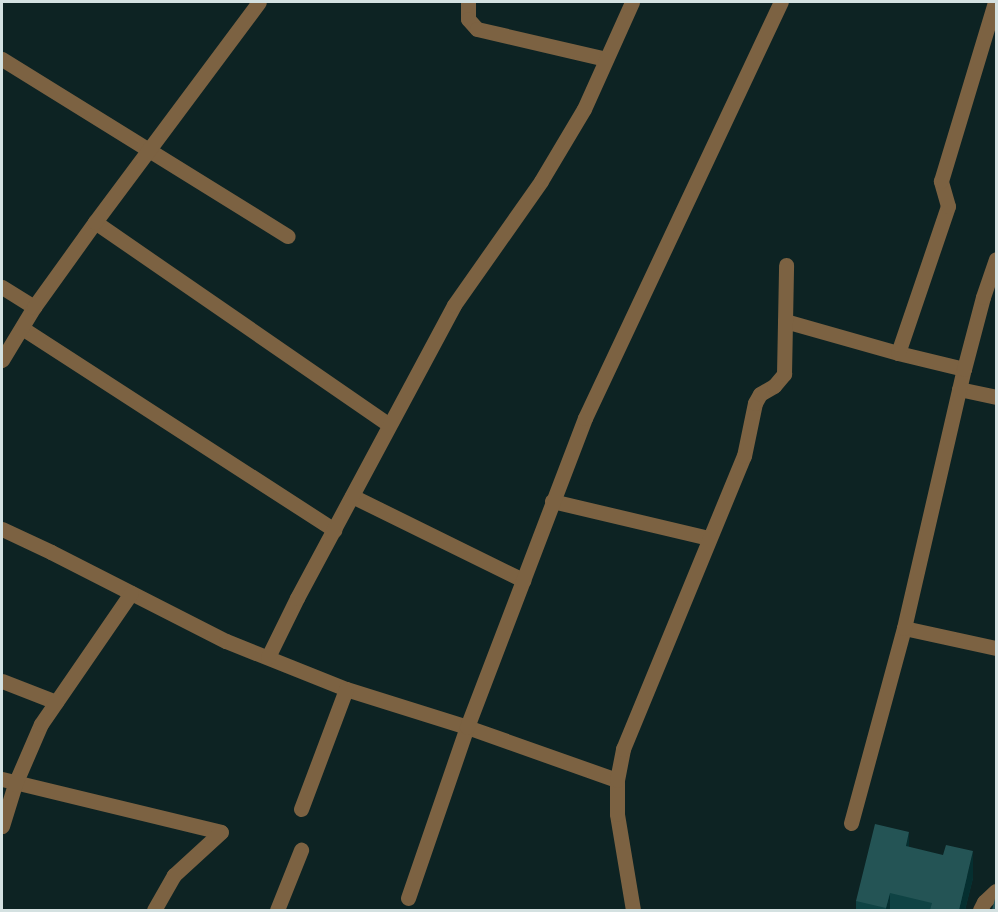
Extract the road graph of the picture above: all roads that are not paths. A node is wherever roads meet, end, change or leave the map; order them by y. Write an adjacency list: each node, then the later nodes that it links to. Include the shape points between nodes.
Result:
1 (259, 2): 8 (street)
2 (468, 2): 6 (street, via 468,19 477,29)
3 (632, 2): 6 (street)
4 (781, 2): 24 (street, via 585,418)
5 (995, 2): 17 (street, via 941,181 948,206)
6 (606, 58): 22 (street, via 584,109 561,148 454,305)
7 (2, 59): 8 (street)
8 (149, 150): 9 (street); 10 (street)
9 (95, 222): 14 (street); 22 (street)
10 (288, 236)
11 (996, 259): 19 (street)
12 (786, 265): 15 (street)
13 (2, 287): 14 (street)
14 (34, 307): 16 (street)
15 (785, 321): 17 (street); 27 (street, via 784,374 755,403 744,456)
16 (22, 328): 18 (street); 26 (street)
17 (897, 353): 19 (street)
18 (2, 360)
19 (964, 369): 20 (street)
20 (959, 389): 21 (street); 30 (street)
21 (996, 398)
22 (388, 424): 23 (street)
23 (352, 496): 26 (street); 28 (street)
24 (552, 501): 27 (street); 28 (street)
25 (2, 529): 29 (street)
26 (334, 530): 32 (street)
27 (709, 538): 37 (street, via 622,749)
28 (523, 580): 36 (street)
29 (131, 593): 32 (street, via 196,628); 35 (street)
30 (904, 627): 31 (street); 40 (street)
31 (996, 648)
32 (268, 657): 34 (street)
33 (2, 681): 35 (street)
34 (346, 689): 36 (street); 39 (street)
35 (56, 702): 38 (street)
36 (467, 727): 37 (street); 44 (street)
37 (617, 780): 47 (street, via 616,814)
38 (8, 782): 41 (street); 45 (street, via 221,832 174,875)
39 (301, 809)
40 (850, 823)
41 (2, 826)
42 (301, 849): 46 (street)
43 (996, 891): 48 (street)
44 (408, 898)
45 (154, 910)
46 (277, 910)
47 (633, 910)
48 (980, 910)

